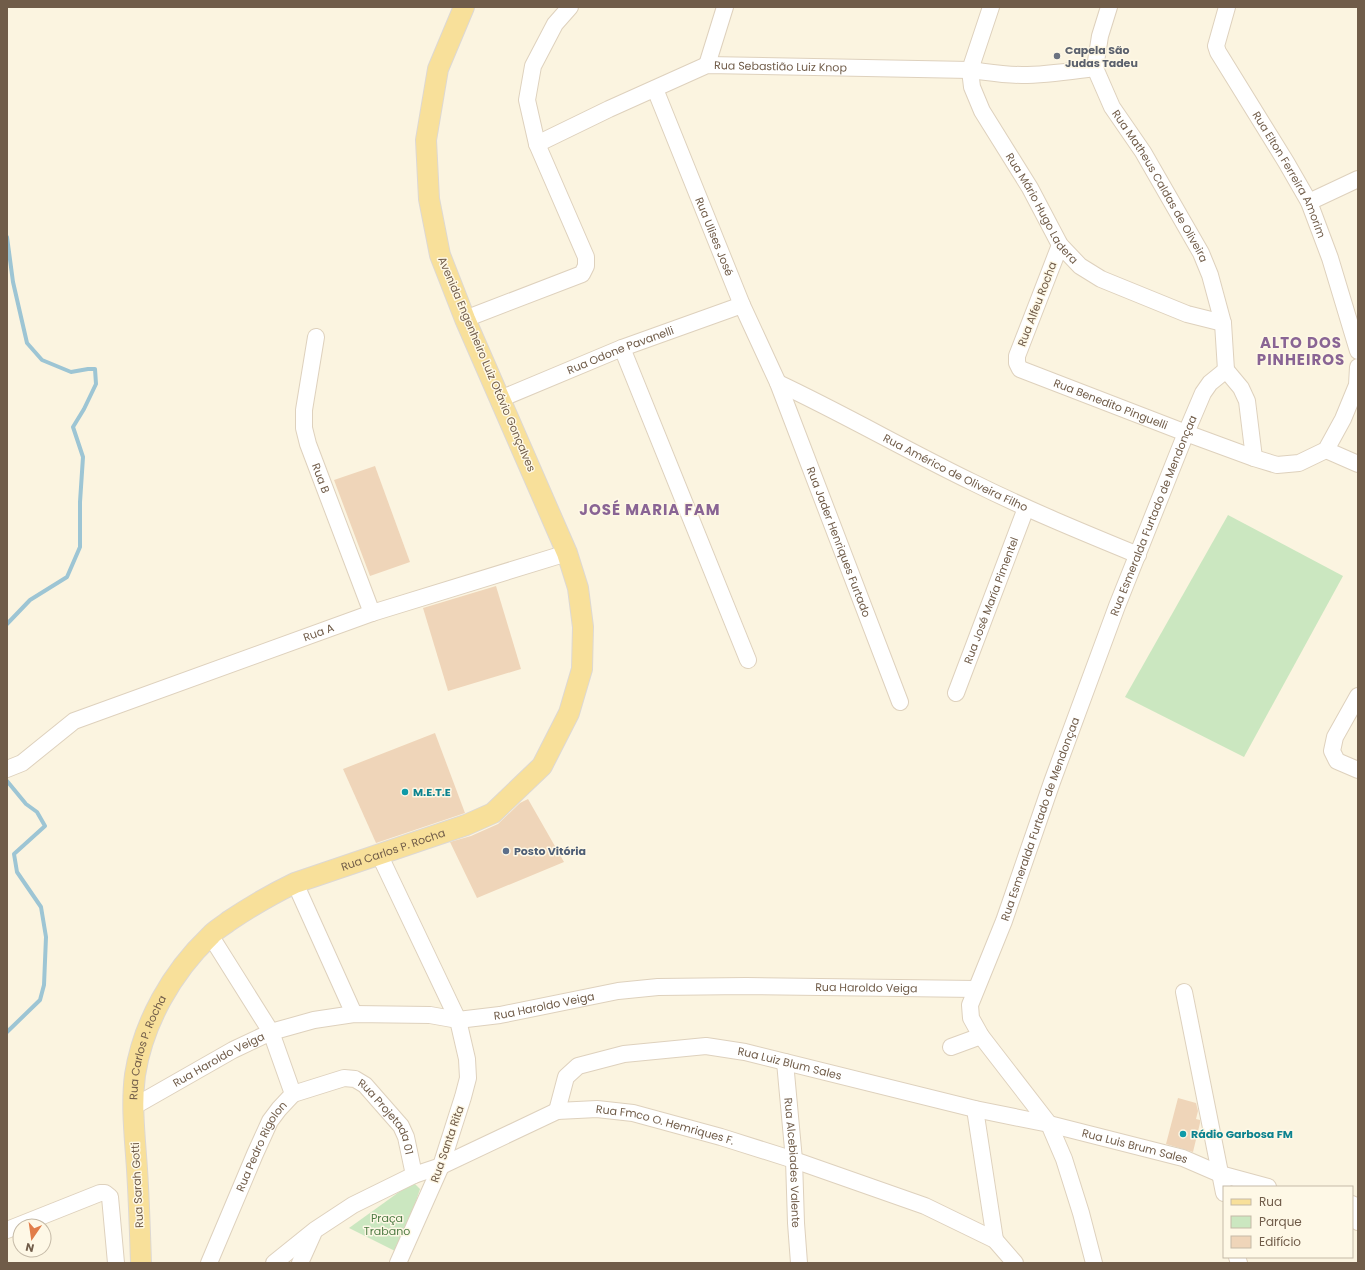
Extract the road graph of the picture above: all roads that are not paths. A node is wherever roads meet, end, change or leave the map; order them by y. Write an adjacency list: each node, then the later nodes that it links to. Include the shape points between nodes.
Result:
1 (464, 7): 16 (main road, Avenida Engenheiro Luiz Otávio Gonçalves, via 438,69 426,140 429,199 440,255)
2 (570, 7): 11 (street, via 555,24 533,66 527,100)
3 (725, 7): 7 (street)
4 (991, 7): 9 (street, Rua Mário Hugo Ladera)
5 (1109, 7): 8 (street, via 1100,36)
6 (1227, 7): 13 (street, Rua Elton Ferreira Amorim, via 1216,46 1218,52)
7 (707, 65): 9 (street, Rua Sebastião Luiz Knop); 10 (street, Rua Sebastião Luiz Knop)
8 (1095, 68): 9 (street, Rua Sebastião Luiz Knop, via 1021,75); 17 (street, Rua Matheus Caldas de Oliveira, via 1112,107 1142,152 1201,253)
9 (970, 70): 14 (street, Rua Mário Hugo Ladera, via 972,87 982,111 1030,188)
10 (655, 89): 11 (street, Rua Sebastião Luiz Knop); 15 (street, Rua Ulises José)
11 (537, 144): 16 (street, via 586,257 586,266 582,274)
12 (1358, 179): 13 (street)
13 (1309, 202): 20 (street, Rua Elton Ferreira Amorim, via 1330,258)
14 (1060, 245): 17 (street, Rua Mário Hugo Ladera, via 1080,266 1102,279 1186,314); 21 (street, Rua Alfeu Rocha, via 1017,356)
15 (742, 305): 19 (street, Rua Odone Pavanelli); 24 (street, Rua Ulises José)
16 (466, 319): 25 (main road, Avenida Engenheiro Luiz Otávio Gonçalves)
17 (1224, 323): 23 (street, Rua Matheus Caldas de Oliveira)
18 (316, 336): 33 (street, Rua B, via 304,410 304,428)
19 (622, 348): 25 (street, Rua Odone Pavanelli); 34 (street)
20 (1358, 350)
21 (1017, 363): 26 (street, Rua Benedito Pinguelli, via 1020,369)
22 (1358, 367): 27 (street, via 1357,385)
23 (1226, 370): 26 (street, Rua Esmeralda Furtado de Mendonçaa, via 1210,383 1203,393); 28 (street, via 1242,388 1247,401)
24 (778, 383): 30 (street, Rua Américo de Oliveira Filho); 37 (street, Rua Jader Henriques Furtado)
25 (500, 400): 31 (main road, Avenida Engenheiro Luiz Otávio Gonçalves)
26 (1186, 433): 28 (street, Rua Benedito Pinguelli); 32 (street, Rua Esmeralda Furtado de Mendonçaa)
27 (1326, 450): 28 (street, via 1299,463 1277,465); 29 (street)
28 (1254, 458)
29 (1358, 464)
30 (1026, 508): 32 (street, Rua Américo de Oliveira Filho); 35 (street, Rua José María Pimentel)
31 (567, 553): 33 (street, Rua A); 40 (main road, Rua Carlos P. Rocha, via 578,588 584,627 582,669 569,713 542,766 493,813 466,825)
32 (1138, 555): 43 (street, Rua Esmeralda Furtado de Mendonçaa, via 1055,775 1004,922)
33 (372, 614): 38 (street, Rua A, via 74,721 22,763)
34 (748, 660)
35 (956, 693)
36 (1358, 696): 39 (street, via 1335,737 1332,751 1337,761)
37 (900, 702)
38 (7, 769)
39 (1358, 770)
40 (379, 854): 41 (main road, Rua Carlos P. Rocha); 46 (street, Rua Santa Rita)
41 (295, 883): 42 (main road, Rua Carlos P. Rocha, via 250,907); 45 (street)
42 (210, 935): 47 (street, Rua Pedro Rigolon); 52 (main road, Rua Carlos P. Rocha, via 182,967 153,1012 141,1045)
43 (976, 989): 46 (street, Rua Haroldo Veiga, via 658,986 618,990 500,1015); 48 (street, Rua Esmeralda Furtado de Mendonçaa, via 970,1005 971,1018)
44 (1184, 992): 58 (street)
45 (354, 1014): 46 (street, Rua Haroldo Veiga, via 430,1016); 47 (street, Rua Haroldo Veiga, via 314,1020)
46 (458, 1020): 57 (street, Rua Santa Rita, via 467,1059 468,1078)
47 (271, 1032): 51 (street, Rua Pedro Rigolon); 52 (street, Rua Haroldo Veiga, via 233,1050)
48 (981, 1036): 49 (street); 55 (street, Rua Esmeralda Furtado de Mendonçaa)
49 (951, 1047)
50 (785, 1062): 53 (street, Rua Luiz Blum Sales, via 706,1046 624,1054 578,1066 566,1077); 54 (street, Rua Luiz Blum Sales); 56 (street, Rua Alcebiades Valente)
51 (293, 1094): 59 (street, Rua Projetada 01, via 344,1078 355,1079 365,1085 401,1126 406,1137); 69 (street, Rua Pedro Rigolon, via 270,1121)
52 (133, 1107): 68 (main road, Rua Sarah Gotti, via 140,1211)
53 (557, 1110): 56 (street, Rua Fmco O. Hemriques F., via 597,1109 633,1113); 57 (street, Rua Fmco O. Hemriques F.)
54 (975, 1110): 55 (street, Rua Luiz Blum Sales); 66 (street)
55 (1049, 1124): 58 (street, Rua Luis Brum Sales, via 1183,1158); 75 (street, Rua Esmeralda Furtado de Mendonçaa, via 1064,1159)
56 (794, 1160): 66 (street, Rua Fmco O. Hemriques F., via 926,1206); 73 (street, Rua Alcebiades Valente)
57 (441, 1166): 59 (street, Rua Fmco O. Hemriques F.); 72 (street, Rua Santa Rita)
58 (1220, 1174): 60 (street, Rua Luis Brum Sales); 61 (street)
59 (414, 1175): 65 (street, Rua Fmco O. Hemriques F., via 353,1205)
60 (1264, 1186)
61 (1223, 1188)
62 (1353, 1206): 63 (street)
63 (1358, 1222)
64 (7, 1230): 67 (street, via 100,1192 105,1193 110,1197)
65 (315, 1230): 70 (street, Rua Fmco O. Hemriques F.); 71 (street)
66 (995, 1240): 74 (street, Rua Fmco O. Hemriques F.)
67 (116, 1263)
68 (140, 1263)
69 (209, 1263)
70 (274, 1263)
71 (300, 1263)
72 (398, 1263)
73 (800, 1263)
74 (1015, 1263)
75 (1094, 1263)

